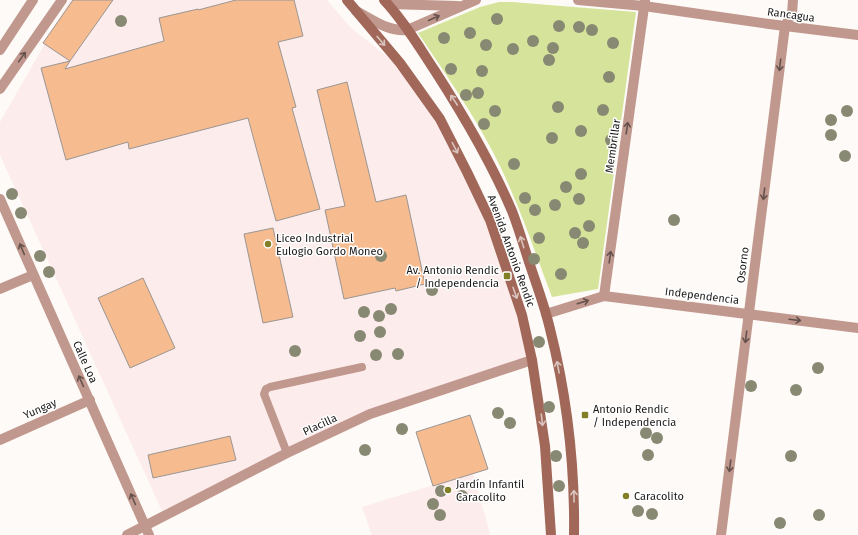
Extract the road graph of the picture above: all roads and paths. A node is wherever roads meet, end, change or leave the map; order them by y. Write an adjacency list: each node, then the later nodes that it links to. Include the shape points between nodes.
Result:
1 (33, 0): 14 (street)
2 (62, 0): 15 (street, one-way to 2)
3 (347, 0): 10 (main road, Avenida Antonio Rendic)
4 (476, 0): 9 (street)
5 (578, 0): 8 (street, Rancagua)
6 (793, 0): 11 (street, Osorno, via 792,14)
7 (386, 2): 9 (street); 12 (main road, Avenida Antonio Rendic)
8 (645, 3): 11 (street, Rancagua); 19 (street, Membrillar, one-way to 8)
9 (462, 6): 12 (street, one-way to 9)
10 (356, 11): 12 (street, Avenida Antonio Rendic, via 388,28); 23 (main road, Avenida Antonio Rendic, one-way to 23, via 400,63 440,119 467,172 490,220 522,315)
11 (785, 26): 13 (street, Rancagua); 21 (street, Osorno, one-way to 21)
12 (407, 30): 20 (main road, Avenida Antonio Rendic, one-way to 12, via 512,212 488,160 458,107)
13 (858, 36)
14 (0, 50)
15 (0, 89)
16 (0, 199): 17 (street, Calle Loa, one-way to 16)
17 (33, 275): 18 (street); 25 (street, Calle Loa, one-way to 17)
18 (0, 289)
19 (604, 296): 20 (street, Independencia, one-way to 19); 21 (street, Independencia)
20 (546, 314): 31 (main road, Avenida Antonio Rendic, one-way to 20, via 574,488 566,405)
21 (749, 315): 22 (street, Independencia, one-way to 22); 32 (street, Osorno, one-way to 32)
22 (858, 328)
23 (532, 360): 27 (street, Placilla, via 370,414); 30 (main road, Avenida Antonio Rendic, one-way to 30, via 545,446)
24 (362, 367): 27 (lane, via 266,390 264,394)
25 (90, 400): 26 (street, Yungay); 28 (street, Calle Loa, one-way to 25)
26 (0, 440)
27 (287, 453): 28 (street, Placilla)
28 (147, 530): 29 (street, Placilla)
29 (127, 535)
30 (551, 535)
31 (574, 535)
32 (721, 535)

